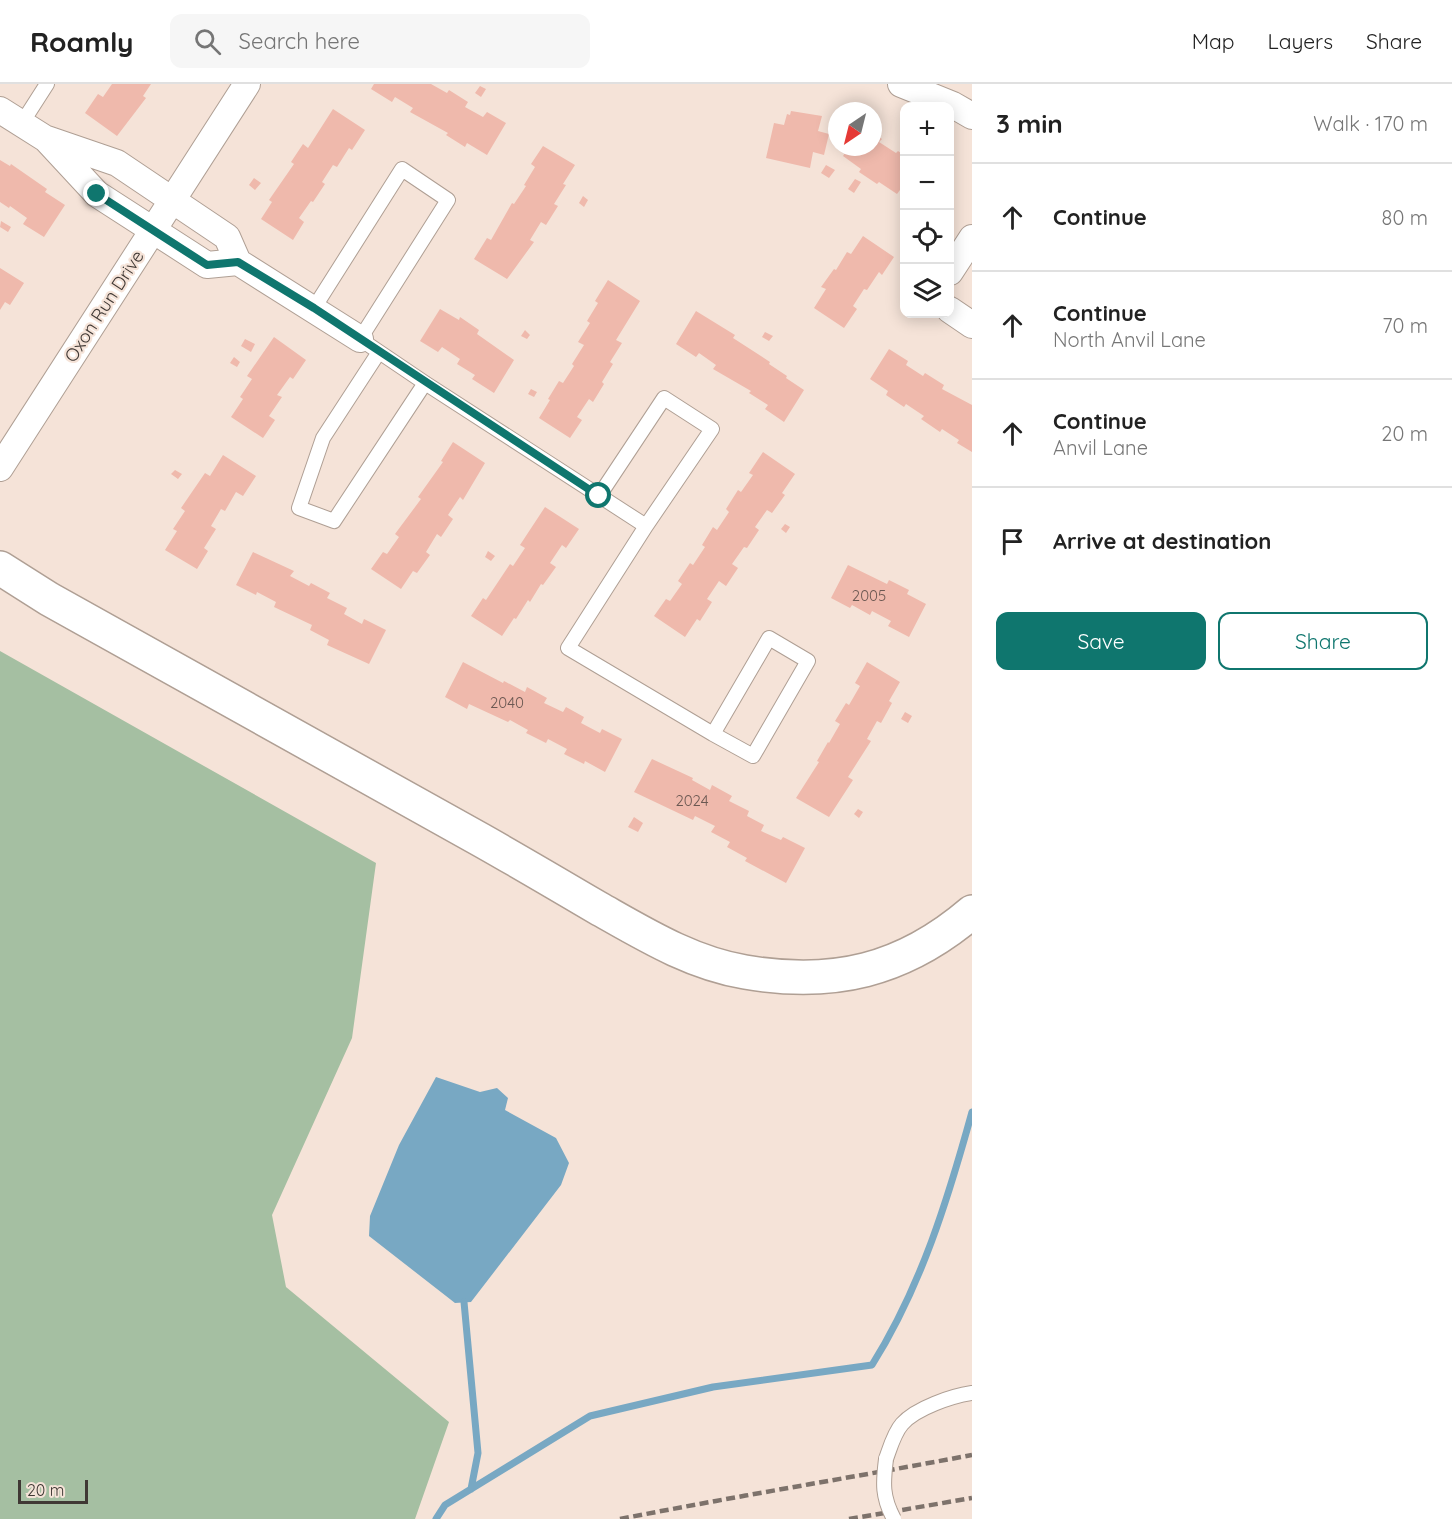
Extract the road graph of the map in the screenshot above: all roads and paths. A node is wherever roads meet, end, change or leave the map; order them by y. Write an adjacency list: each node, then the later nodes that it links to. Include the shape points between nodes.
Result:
1 (47, 84): 6 (lane)
2 (248, 84): 8 (street, Oxon Run Drive)
3 (900, 84): 5 (street)
4 (0, 110): 6 (street)
5 (972, 116)
6 (22, 123): 7 (street)
7 (46, 139): 8 (street, via 117,163); 9 (street, via 97,194)
8 (172, 200): 9 (street, Oxon Run Drive); 11 (street, via 227,237)
9 (152, 230): 11 (street, via 207,265); 18 (street, Oxon Run Drive)
10 (972, 238): 12 (street)
11 (238, 262): 13 (street)
12 (954, 266)
13 (314, 308): 16 (street); 16 (lane, via 402,169 448,200)
14 (954, 313): 15 (street)
15 (972, 325)
16 (370, 345): 17 (lane); 17 (lane, via 323,438 299,508 334,521)
17 (425, 383): 19 (lane)
18 (0, 468)
19 (599, 496): 20 (lane); 20 (lane, via 664,398 712,429)
20 (646, 526): 22 (lane, via 568,648)
21 (0, 568): 23 (street, via 644,934 702,962 742,972 819,979 890,962 919,950)
22 (713, 734): 22 (lane, via 753,756 808,660 769,638)
23 (972, 912)
24 (972, 1393): 25 (lane, bridge, via 955,1395 902,1424 886,1459 883,1481 885,1502)
25 (894, 1519)

